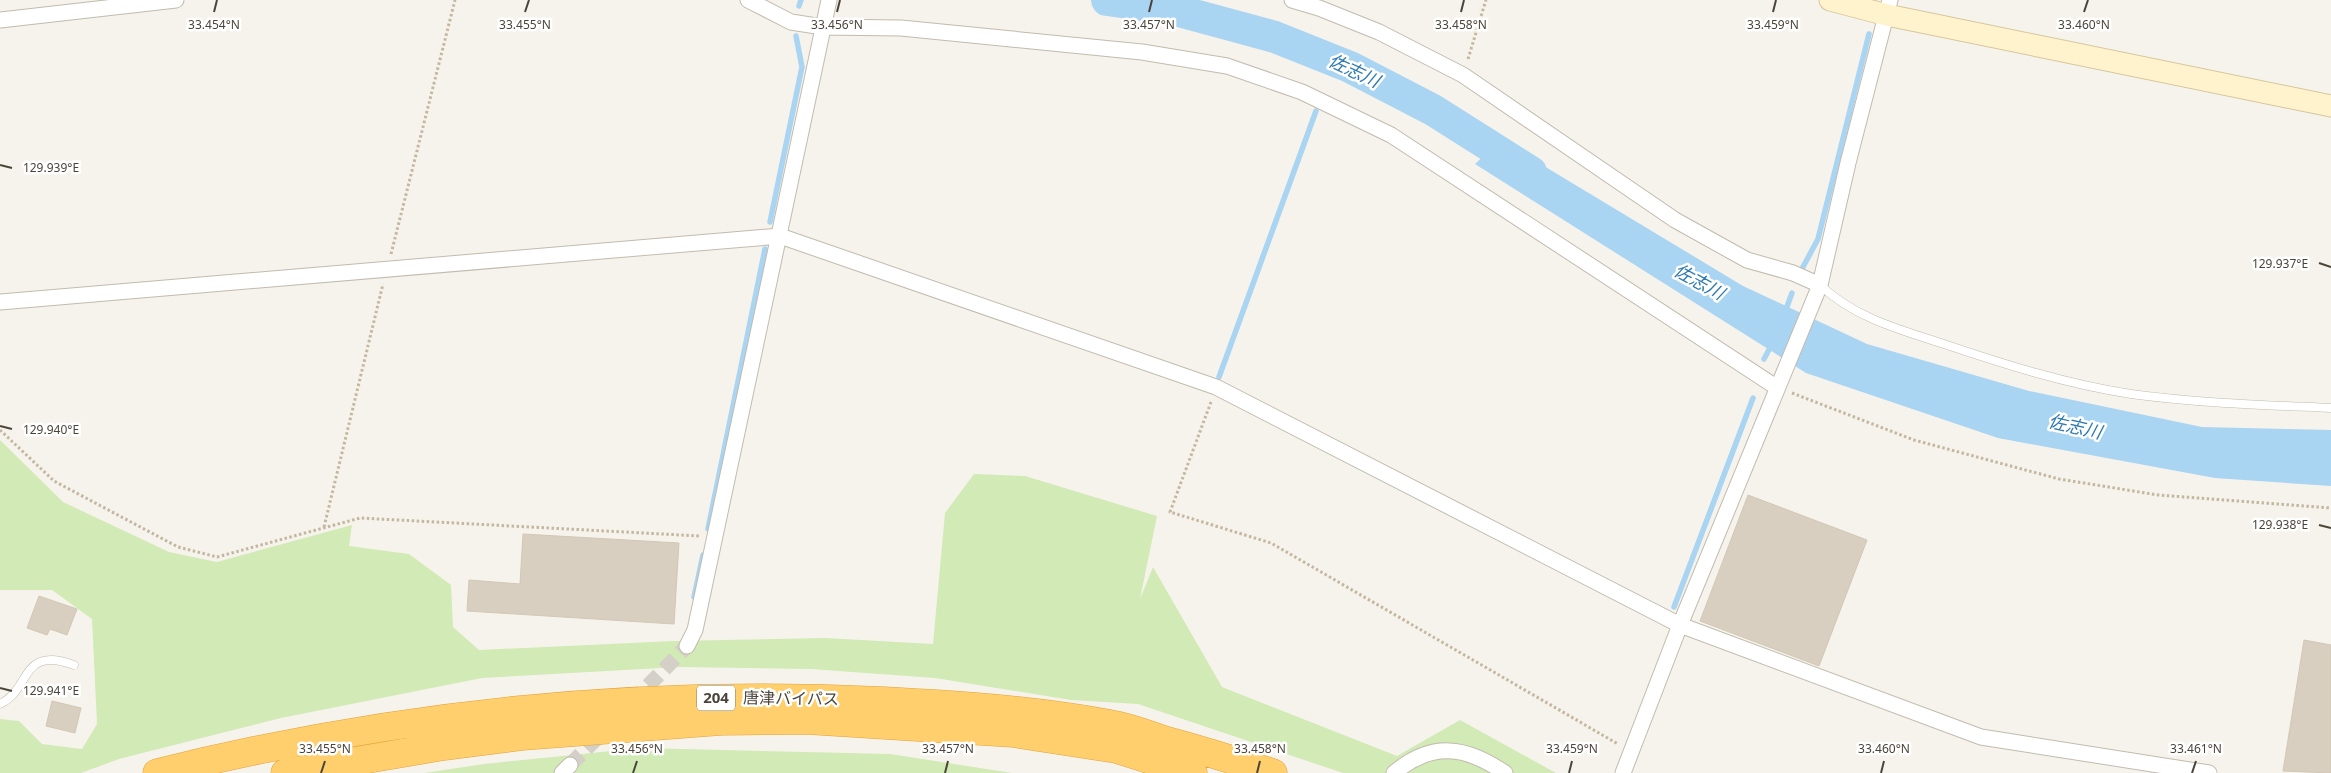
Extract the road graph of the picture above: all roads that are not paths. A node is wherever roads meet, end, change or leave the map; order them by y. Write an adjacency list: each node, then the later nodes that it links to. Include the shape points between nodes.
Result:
1 (176, 0): 7 (street)
2 (748, 0): 8 (street, via 791,22)
3 (829, 0): 8 (street)
4 (1292, 0): 11 (street, via 1379,32 1463,75 1675,220 1747,260)
5 (1830, 0): 6 (street)
6 (1888, 8): 9 (street); 11 (street)
7 (0, 20)
8 (824, 21): 10 (street); 13 (street, via 1142,52 1227,66 1302,92 1392,135)
9 (2331, 106)
10 (780, 236): 12 (street); 15 (street, via 1216,387); 16 (street, via 695,630)
11 (1820, 285): 13 (street); 14 (lane, via 1834,298 1877,322 2015,368 2131,394)
12 (0, 302)
13 (1776, 387): 15 (street)
14 (2331, 408)
15 (1680, 625): 25 (street); 26 (street, via 1981,737)
16 (687, 646)
17 (74, 665): 18 (lane, via 59,659 40,662 26,672 10,699)
18 (0, 704)
19 (157, 773): 22 (highway, 唐津バイパス / 204, via 237,753 427,721 511,711 729,697 809,697 956,705 1113,724)
20 (285, 773): 21 (highway, 唐津バイパス / 204, via 522,736 721,721 806,720 1013,733 1116,749)
21 (1193, 773)
22 (1273, 773)
23 (1394, 773): 24 (street, via 1410,759 1444,749 1484,758)
24 (1505, 773)
25 (1623, 773)
26 (2209, 773)

